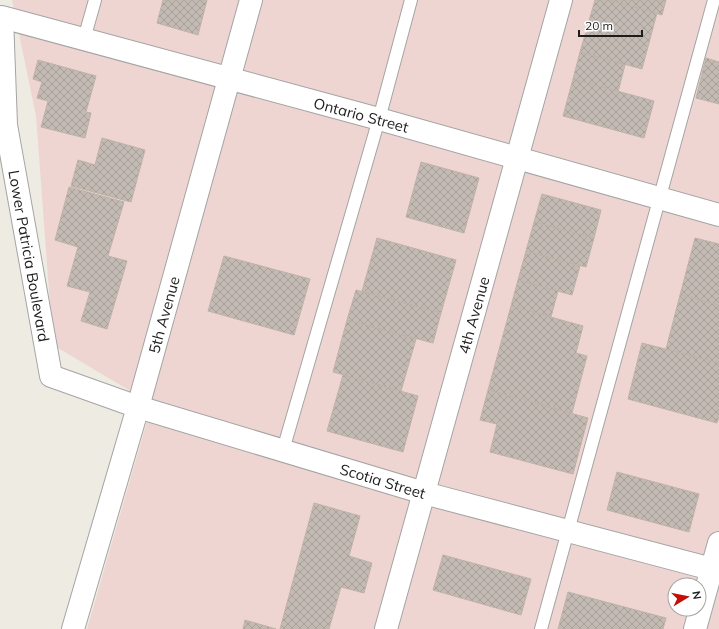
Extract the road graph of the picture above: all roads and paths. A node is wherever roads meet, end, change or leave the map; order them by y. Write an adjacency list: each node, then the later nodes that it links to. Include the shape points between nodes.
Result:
1 (95, 0): 7 (lane)
2 (251, 0): 8 (street, 5th Avenue)
3 (411, 0): 9 (lane)
4 (561, 0): 10 (street, 4th Avenue)
5 (714, 0): 11 (lane)
6 (2, 17): 7 (street, Ontario Street); 13 (street, Lower Patricia Boulevard, via 6,125)
7 (84, 39): 8 (street, Ontario Street)
8 (229, 79): 9 (street, Ontario Street); 14 (street, 5th Avenue)
9 (379, 119): 10 (street, Ontario Street); 15 (lane)
10 (516, 158): 11 (street, Ontario Street); 16 (street, 4th Avenue)
11 (659, 198): 12 (street, Ontario Street); 17 (lane)
12 (719, 215)
13 (51, 376): 14 (street, Scotia Street)
14 (138, 406): 15 (street, Scotia Street); 20 (street, 5th Avenue)
15 (283, 450): 16 (street, Scotia Street)
16 (424, 493): 17 (street, Scotia Street); 21 (street, 4th Avenue)
17 (568, 531): 19 (street, Scotia Street); 22 (lane)
18 (719, 543): 19 (street)
19 (715, 570): 23 (street)
20 (73, 629)
21 (386, 629)
22 (541, 629)
23 (695, 629)

